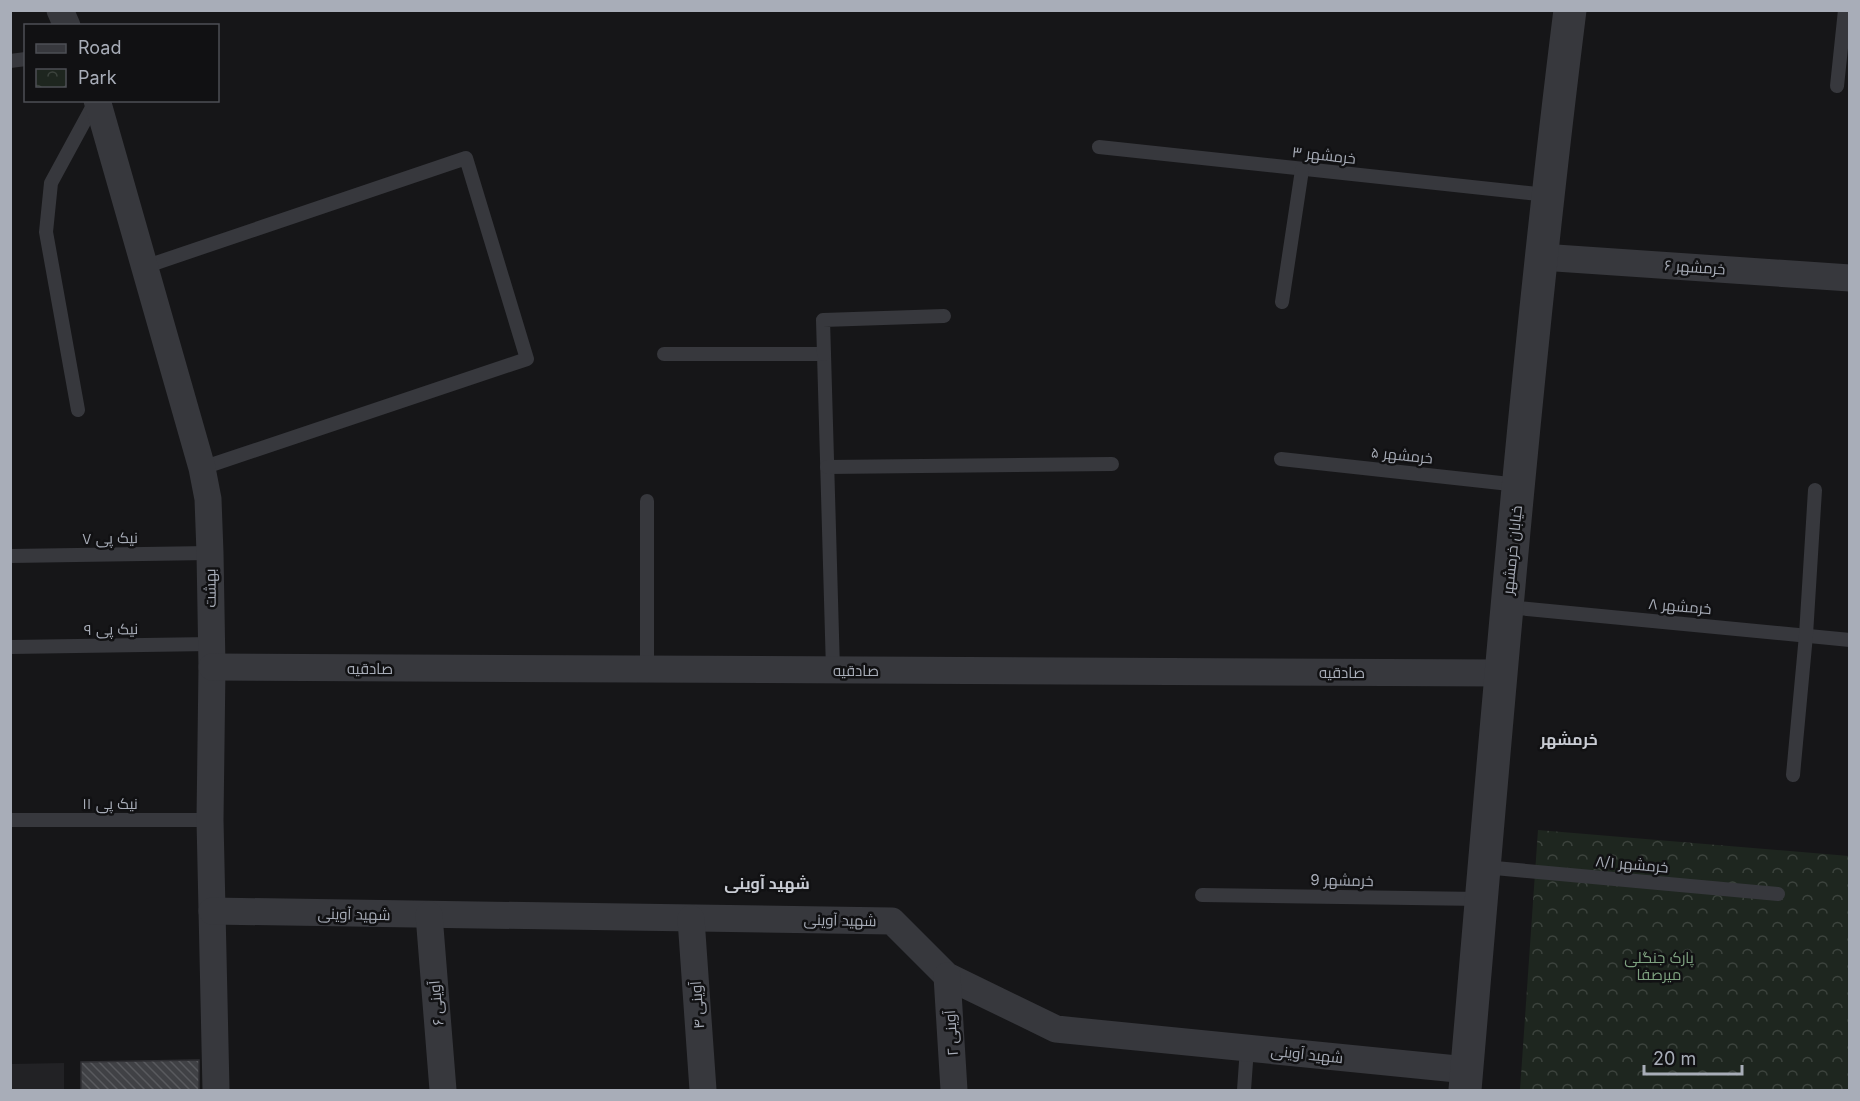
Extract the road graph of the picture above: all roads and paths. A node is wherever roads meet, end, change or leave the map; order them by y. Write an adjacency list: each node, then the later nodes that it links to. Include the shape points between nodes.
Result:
1 (1570, 10): 8 (street, خیابان خرمشهر)
2 (1845, 10): 3 (lane)
3 (1837, 86)
4 (96, 102): 16 (lane, via 51,183 46,232)
5 (98, 102): 10 (street, بهشت)
6 (1099, 147): 7 (lane, خرمشهر ۳)
7 (1302, 170): 8 (lane, خرمشهر ۳); 12 (lane)
8 (1547, 195): 9 (street, خیابان خرمشهر)
9 (1541, 257): 11 (street, خرمشهر ۶); 21 (street, خیابان خرمشهر)
10 (144, 267): 20 (street, بهشت); 20 (lane, via 466,158 527,360)
11 (1850, 278)
12 (1282, 302)
13 (944, 315): 15 (lane, via 823,320)
14 (664, 354): 15 (lane)
15 (824, 354): 19 (lane)
16 (78, 410)
17 (1281, 459): 21 (lane, خرمشهر ۵)
18 (1112, 464): 19 (lane)
19 (827, 467): 32 (lane)
20 (202, 468): 24 (street, بهشت, via 208,499)
21 (1519, 484): 26 (street, خیابان خرمشهر)
22 (1815, 490): 27 (lane)
23 (646, 501): 31 (lane)
24 (210, 553): 25 (lane, نیک پی ۷); 30 (street, بهشت)
25 (10, 556)
26 (1507, 606): 27 (lane, خرمشهر ۸); 33 (street, خیابان خرمشهر)
27 (1806, 635): 28 (lane, خرمشهر ۸); 34 (lane)
28 (1850, 640)
29 (10, 647): 30 (lane, نیک پی ۹)
30 (211, 656): 31 (street, صادقیه); 36 (street, بهشت)
31 (647, 669): 32 (street, صادقیه)
32 (833, 670): 33 (street, صادقیه)
33 (1501, 673): 37 (street, خیابان خرمشهر)
34 (1793, 775)
35 (10, 820): 36 (lane, نیک پی ۱۱)
36 (210, 820): 40 (street, بهشت)
37 (1483, 883): 38 (lane, خرمشهر ۸/۱); 39 (lane, خرمشهر 9); 45 (street, خیابان خرمشهر)
38 (1778, 894)
39 (1202, 895)
40 (212, 911): 41 (street, شهید آوینی); 46 (street, بهشت)
41 (429, 915): 42 (street, شهید آوینی); 47 (street, آوینی ۶)
42 (691, 919): 43 (street, شهید آوینی, via 892,921); 48 (street, آوینی ۴)
43 (946, 976): 44 (street, شهید آوینی, via 1056,1029); 49 (street, آوینی ۲)
44 (1247, 1048): 45 (street, شهید آوینی); 50 (lane)
45 (1466, 1080)
46 (216, 1090)
47 (443, 1090)
48 (703, 1090)
49 (954, 1090)
50 (1244, 1090)

